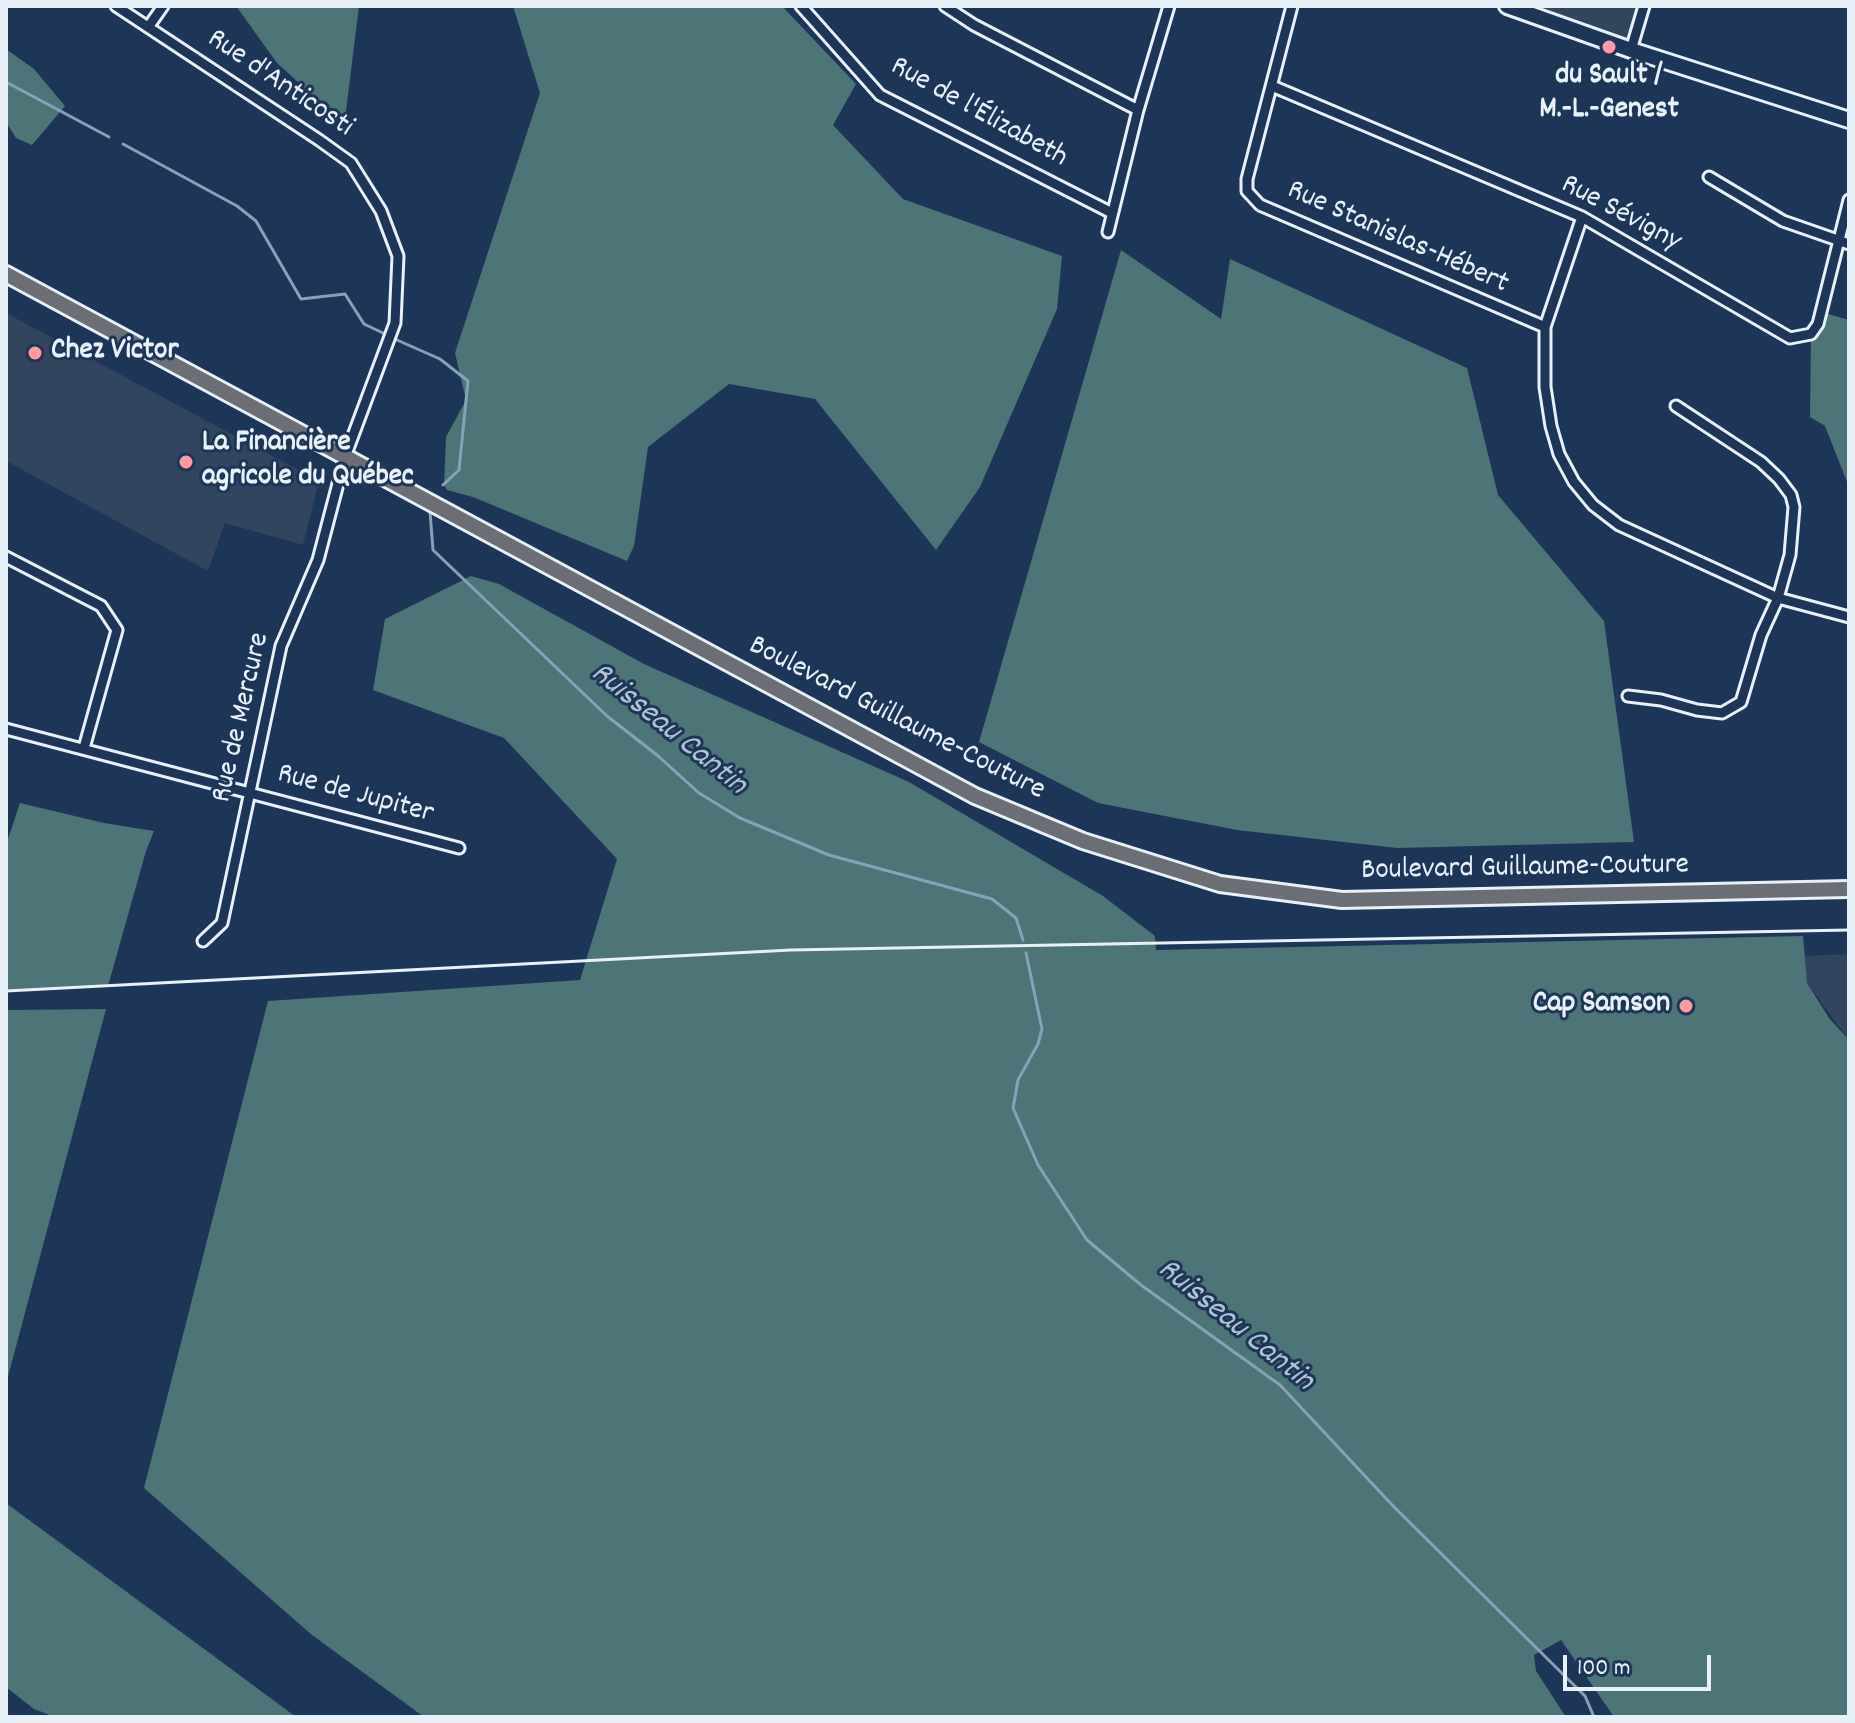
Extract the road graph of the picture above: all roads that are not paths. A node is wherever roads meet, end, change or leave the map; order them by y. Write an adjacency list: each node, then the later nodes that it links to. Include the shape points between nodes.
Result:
1 (116, 6): 9 (street, Rue d'Anticosti)
2 (163, 6): 9 (street)
3 (801, 6): 16 (street, Rue de l'Élizabeth, via 880,95)
4 (945, 6): 12 (street)
5 (1169, 6): 12 (street)
6 (1292, 6): 11 (street, Rue Stanislas-Hébert)
7 (1507, 6): 10 (street)
8 (1644, 6): 10 (street)
9 (149, 26): 23 (street, Rue d'Anticosti, via 351,163 381,211 398,256 395,323)
10 (1631, 50): 13 (street)
11 (1272, 86): 17 (street, Rue Sévigny); 21 (street, Rue Stanislas-Hébert, via 1247,179 1247,191 1260,205)
12 (1138, 110): 16 (street)
13 (1849, 120)
14 (1709, 177): 19 (street, via 1783,221)
15 (1849, 200): 19 (street, Rue Sévigny)
16 (1112, 213): 18 (street)
17 (1582, 217): 19 (street, Rue Sévigny, via 1790,338 1811,334 1818,324); 21 (street)
18 (1108, 232)
19 (1844, 242)
20 (6, 274): 23 (main road, Boulevard Guillaume-Couture)
21 (1545, 327): 25 (street, via 1551,426 1559,454 1593,505 1619,525)
22 (1676, 406): 25 (street, via 1761,462 1791,495 1792,541)
23 (345, 457): 30 (street, Rue de Mercure, via 318,560 281,646); 32 (main road, Boulevard Guillaume-Couture, via 975,796 1083,841 1220,884 1342,900)
24 (6, 557): 29 (street, via 101,606 117,630)
25 (1778, 598): 26 (street); 27 (street, via 1741,702 1722,713)
26 (1849, 617)
27 (1628, 696)
28 (6, 729): 29 (street, Rue de Jupiter)
29 (84, 748): 30 (street, Rue de Jupiter)
30 (250, 793): 31 (street, Rue de Jupiter); 33 (street, Rue de Mercure, via 222,923)
31 (459, 848)
32 (1849, 889)
33 (203, 941)

